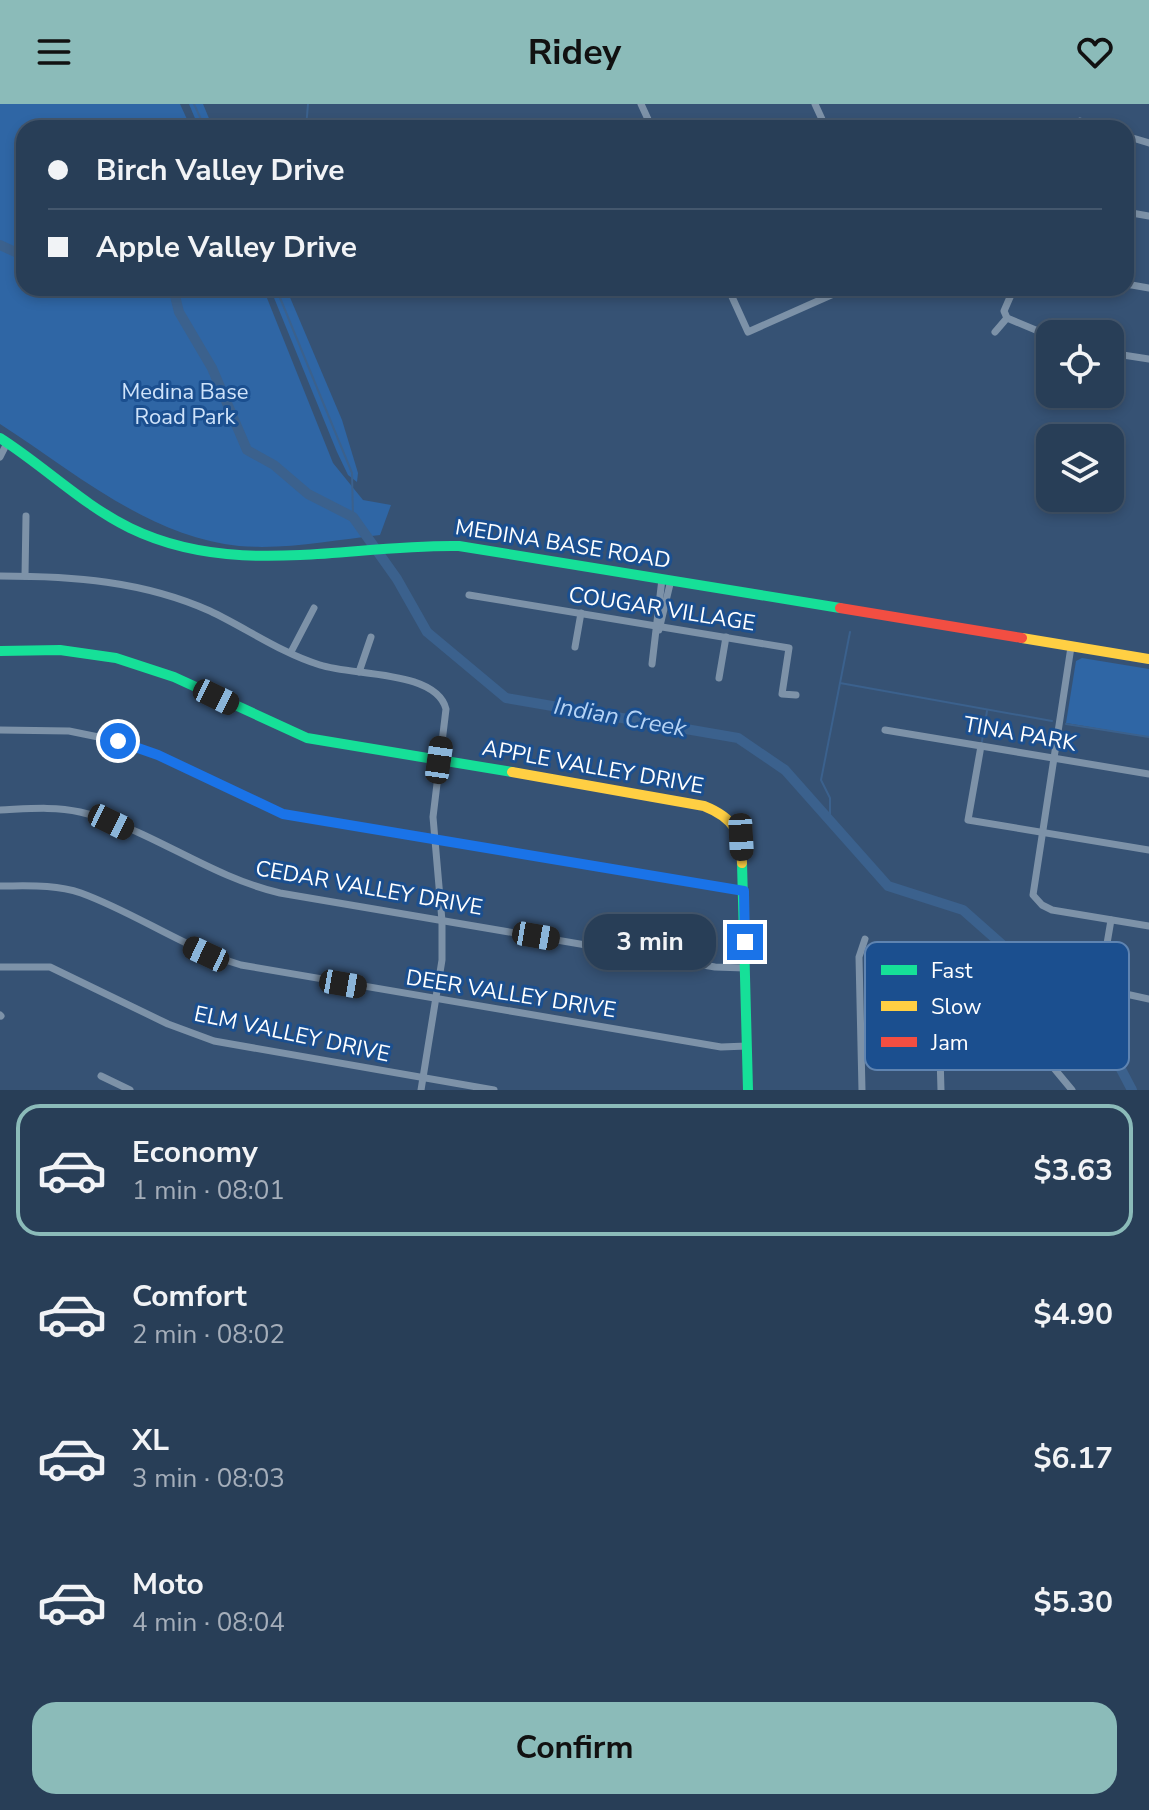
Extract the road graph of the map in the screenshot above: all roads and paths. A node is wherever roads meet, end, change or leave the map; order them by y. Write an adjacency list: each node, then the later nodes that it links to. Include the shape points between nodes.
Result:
1 (732, 296): 2 (street, via 748,332)
2 (829, 296)
3 (1011, 296): 4 (street, via 1004,311)
4 (1007, 318): 5 (street); 6 (street)
5 (1036, 330)
6 (995, 332)
7 (1124, 355): 8 (street)
8 (1149, 359)
9 (4, 440): 10 (street); 14 (street, MEDINA BASE ROAD, via 109,516 176,548 223,558 263,560 385,546 459,546)
10 (0, 457)
11 (26, 516): 13 (street)
12 (0, 576): 13 (street)
13 (25, 576): 24 (street, via 88,579 168,596)
14 (666, 580): 18 (street); 22 (street, MEDINA BASE ROAD)
15 (469, 595): 17 (street, COUGAR VILLAGE)
16 (314, 608): 24 (street)
17 (581, 613): 18 (street, COUGAR VILLAGE); 21 (street)
18 (658, 628): 20 (street, COUGAR VILLAGE); 26 (street)
19 (371, 637): 27 (street)
20 (726, 637): 28 (street); 29 (street, COUGAR VILLAGE, via 789,648 782,694)
21 (575, 647)
22 (1071, 647): 25 (street, MEDINA BASE ROAD); 33 (street)
23 (0, 651): 34 (street, APPLE VALLEY DRIVE, via 60,650 116,658 174,677 295,735)
24 (291, 652): 27 (street, via 320,665)
25 (1149, 659)
26 (652, 664)
27 (359, 672): 34 (street, via 414,682 439,695 446,709)
28 (719, 678)
29 (796, 695)
30 (0, 730): 38 (street, via 69,731 118,741 269,810)
31 (885, 730): 32 (street, TINA PARK)
32 (981, 746): 33 (street, TINA PARK); 37 (street, via 968,820)
33 (1053, 759): 35 (street, TINA PARK); 37 (street)
34 (439, 760): 38 (street); 41 (street, APPLE VALLEY DRIVE, via 703,805 740,831)
35 (1149, 774)
36 (0, 810): 43 (street, CEDAR VALLEY DRIVE, via 90,814 249,886)
37 (1041, 832): 39 (street); 42 (street, via 1032,884 1036,900 1052,910)
38 (434, 839): 41 (street); 43 (street)
39 (1149, 850)
40 (0, 886): 51 (street, DEER VALLEY DRIVE, via 43,886 82,894 206,954 241,965)
41 (744, 891): 48 (street, APPLE VALLEY DRIVE)
42 (1111, 920): 44 (street); 46 (street)
43 (442, 921): 48 (street, CEDAR VALLEY DRIVE); 51 (street)
44 (1149, 926)
45 (865, 939): 61 (street, via 859,957)
46 (1107, 942)
47 (0, 967): 56 (street, ELM VALLEY DRIVE, via 50,967 214,1041)
48 (745, 968): 52 (street, APPLE VALLEY DRIVE)
49 (1129, 995): 50 (street)
50 (1149, 999)
51 (436, 1000): 52 (street, DEER VALLEY DRIVE, via 721,1047); 56 (street)
52 (747, 1046): 60 (street, APPLE VALLEY DRIVE)
53 (940, 1070): 62 (street)
54 (1055, 1070): 63 (street)
55 (101, 1076): 57 (street)
56 (423, 1078): 58 (street); 59 (street, ELM VALLEY DRIVE)
57 (130, 1090)
58 (421, 1090)
59 (494, 1090)
60 (748, 1090)
61 (862, 1090)
62 (941, 1090)
63 (1072, 1090)

